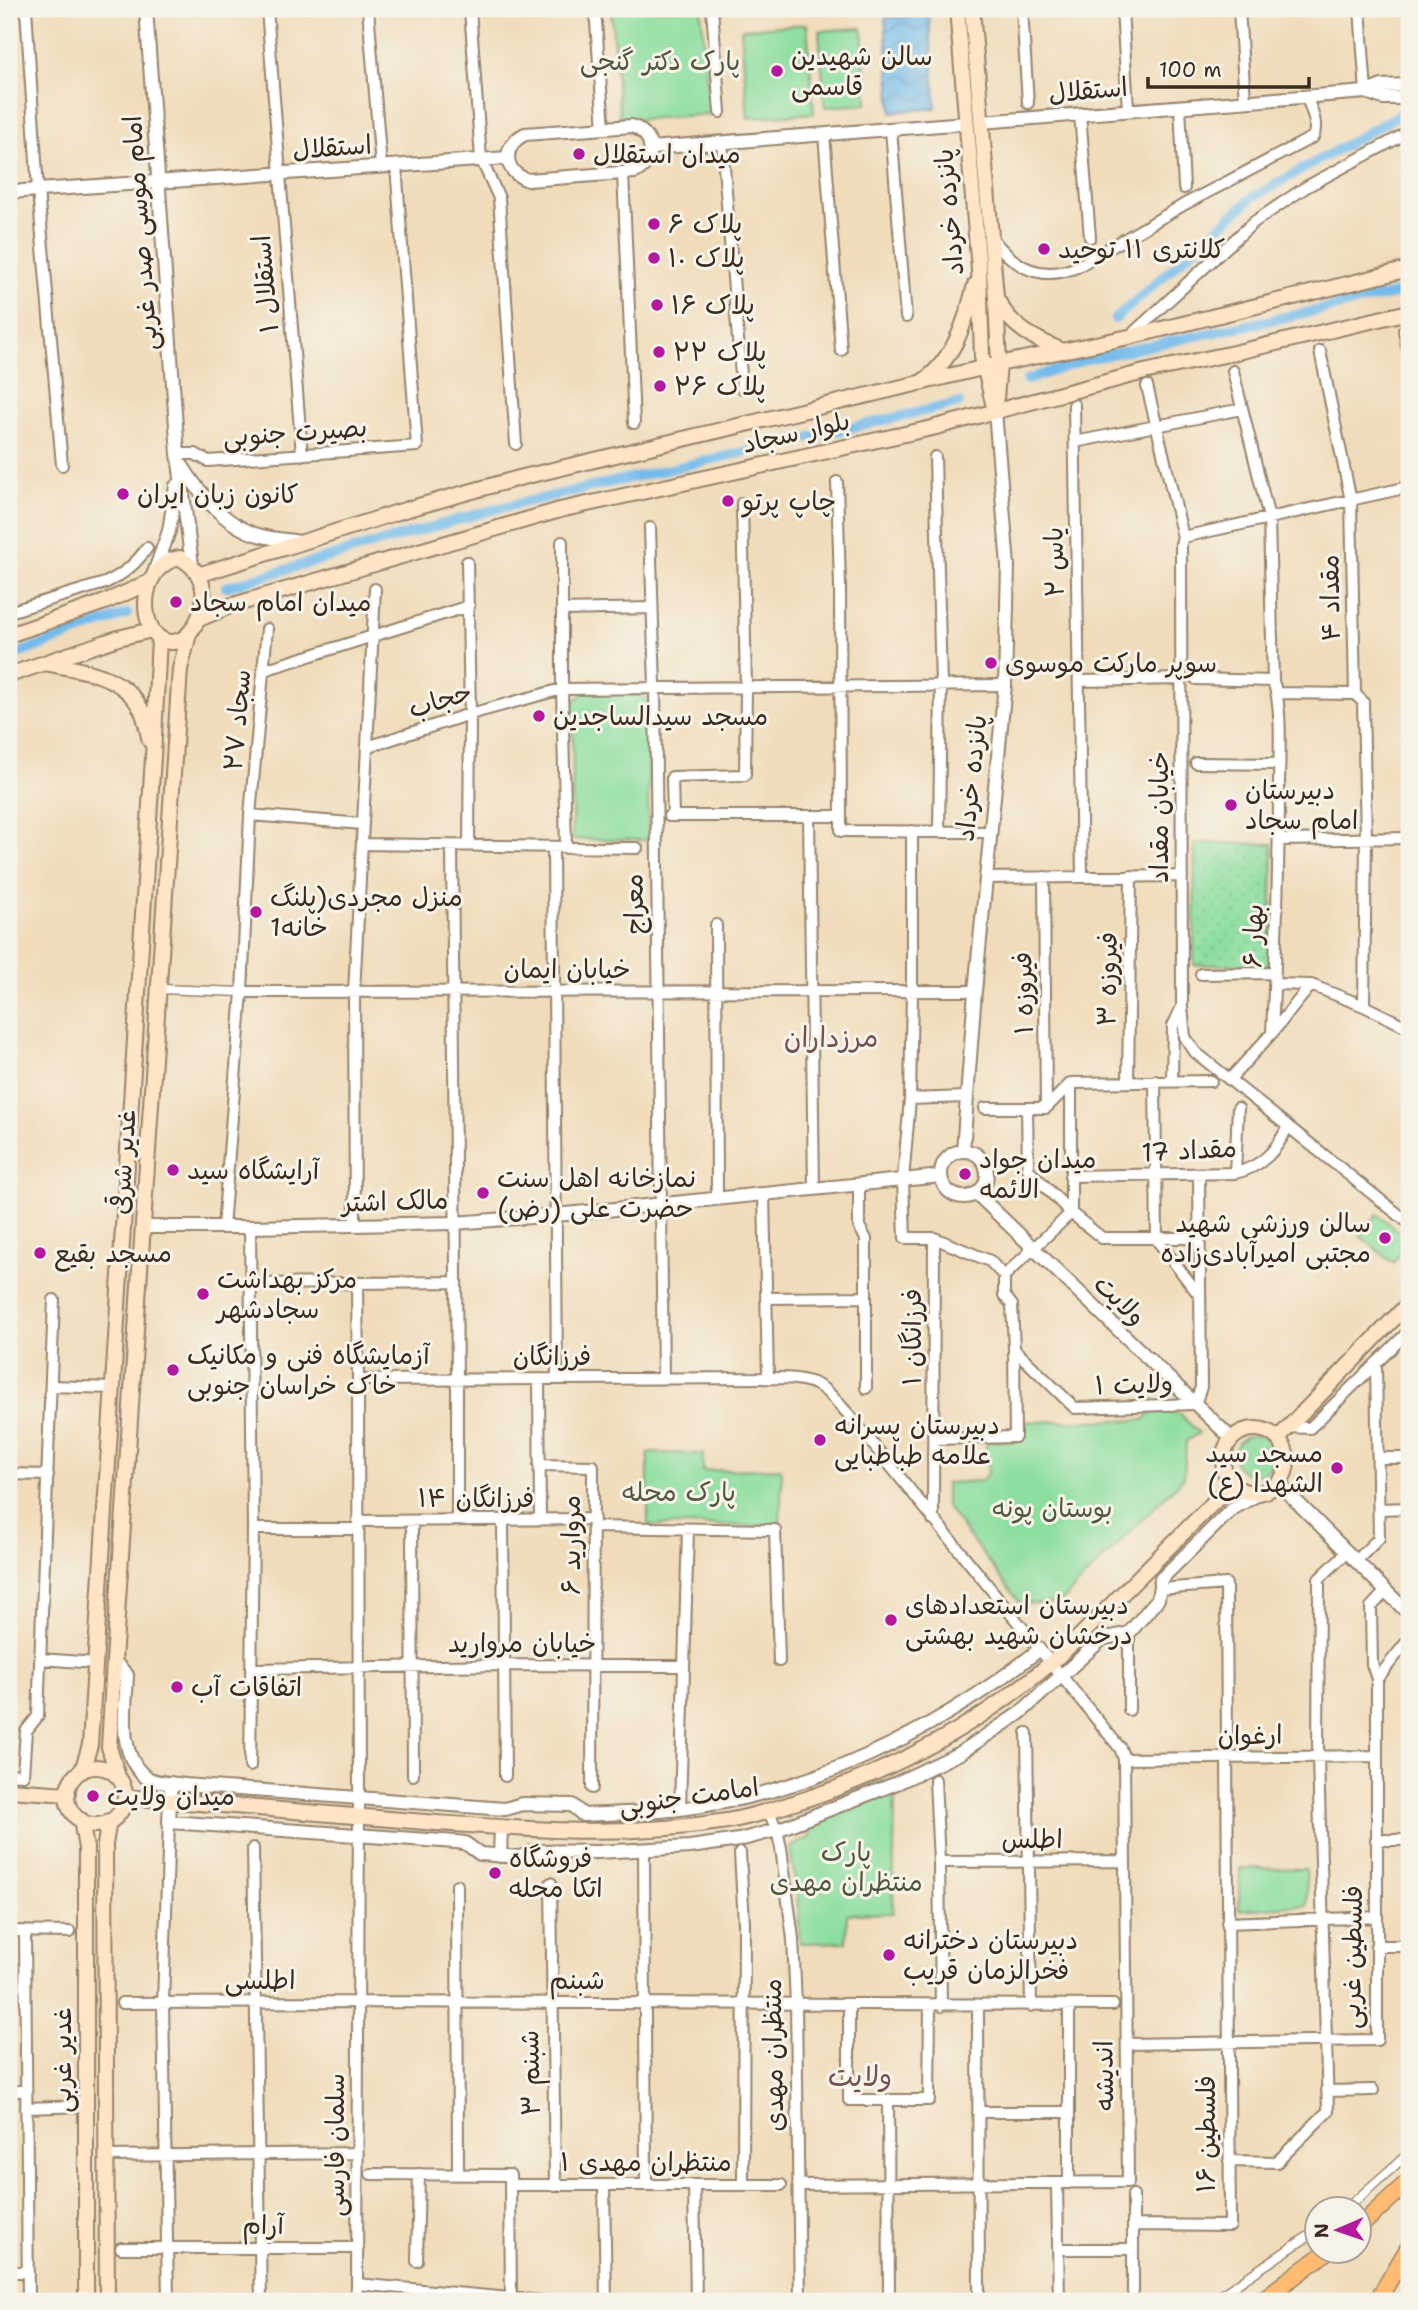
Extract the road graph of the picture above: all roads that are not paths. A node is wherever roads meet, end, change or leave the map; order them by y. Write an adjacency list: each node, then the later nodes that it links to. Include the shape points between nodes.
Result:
1 (26, 9): 39 (street)
2 (146, 9): 37 (street, امام موسی صدر غربی)
3 (267, 9): 35 (street, استقلال ۱)
4 (368, 9): 34 (street)
5 (470, 9): 32 (street)
6 (595, 9): 25 (street)
7 (712, 9): 22 (street)
8 (957, 9): 24 (main road, پانزده خرداد)
9 (972, 9): 24 (main road, پانزده خرداد)
10 (1022, 9): 19 (street)
11 (1122, 9): 21 (street)
12 (1239, 9): 18 (street)
13 (1360, 9): 15 (street)
14 (1409, 85): 15 (street)
15 (1366, 92): 16 (street, استقلال); 17 (street, via 1382,98)
16 (1306, 96): 18 (street, استقلال); 41 (street, via 1316,131 1312,137 1077,267 1051,274 1028,269 1007,255)
17 (1409, 98)
18 (1245, 101): 20 (street, استقلال)
19 (1028, 103)
20 (1180, 106): 21 (street, استقلال); 38 (street)
21 (1128, 110): 23 (street, استقلال)
22 (720, 112)
23 (1080, 114): 24 (street, استقلال); 42 (street)
24 (974, 122): 26 (street, استقلال); 41 (main road, پانزده خرداد); 44 (main road, پانزده خرداد)
25 (604, 128): 30 (street, via 640,129); 31 (street, via 525,134 511,145)
26 (891, 129): 28 (street, استقلال); 47 (street)
27 (1409, 132): 49 (street, via 1306,187 1254,222)
28 (824, 134): 29 (street, استقلال); 50 (street)
29 (722, 142): 30 (street, استقلال); 59 (street)
30 (651, 148): 36 (street, via 643,168)
31 (508, 158): 32 (street, استقلال); 36 (street, via 513,171 528,180)
32 (481, 159): 33 (street, استقلال); 66 (street, via 499,198)
33 (396, 165): 34 (street, استقلال); 67 (street, بصیرت جنوبی, via 417,446)
34 (381, 166): 35 (street, استقلال)
35 (278, 173): 37 (street, استقلال); 67 (street, استقلال ۱)
36 (623, 173): 63 (street)
37 (159, 181): 39 (street, استقلال); 68 (street, امام موسی صدر غربی)
38 (1184, 188)
39 (38, 190): 40 (street, استقلال); 70 (street)
40 (9, 192)
41 (990, 235): 45 (main road, پانزده خرداد)
42 (1090, 237)
43 (1409, 269): 49 (main road, بلوار سجاد)
44 (979, 270): 55 (main road, پانزده خرداد); 57 (main road, via 955,342 938,369)
45 (996, 297): 51 (main road, via 1026,333); 54 (main road, پانزده خرداد)
46 (1409, 312): 62 (main road, بلوار سجاد)
47 (906, 317)
48 (1404, 330): 53 (street)
49 (1129, 337): 51 (main road, بلوار سجاد)
50 (841, 350)
51 (1065, 351): 54 (main road, بلوار سجاد)
52 (1320, 351): 73 (street, مقداد ۴)
53 (1409, 358)
54 (999, 364): 55 (main road, بلوار سجاد); 62 (main road, پانزده خرداد)
55 (984, 368): 57 (main road, بلوار سجاد); 62 (main road, پانزده خرداد)
56 (1233, 371): 61 (street, بهار ۶)
57 (919, 384): 78 (main road, بلوار سجاد, via 519,478)
58 (1147, 386): 64 (street, خیابان مقداد)
59 (742, 388)
60 (1074, 405): 65 (street, یاس ۲)
61 (1242, 409): 64 (street); 75 (street, بهار ۶)
62 (995, 411): 89 (main road, بلوار سجاد, via 560,510); 103 (street, پانزده خرداد, via 1008,566)
63 (634, 422)
64 (1156, 426): 65 (street); 77 (street, خیابان مقداد)
65 (1075, 442): 100 (street, یاس ۲)
66 (516, 444)
67 (302, 455): 68 (street, بصیرت جنوبی, via 208,461 195,454)
68 (178, 457): 78 (street, via 211,506 231,521 259,536); 82 (street); 83 (street, via 169,531)
69 (935, 457): 102 (street)
70 (62, 466)
71 (837, 482): 106 (street)
72 (1409, 487): 73 (street)
73 (1351, 501): 75 (street); 109 (street, مقداد ۴)
74 (742, 503): 105 (street)
75 (1269, 519): 77 (street); 101 (street, بهار ۶)
76 (650, 528): 86 (street, معراج)
77 (1183, 537): 98 (street, خیابان مقداد)
78 (300, 542): 82 (main road, بلوار سجاد)
79 (562, 542): 87 (street)
80 (147, 548): 88 (street, via 118,577)
81 (467, 562): 85 (street)
82 (195, 570): 83 (main road, via 180,558 169,559); 89 (main road, via 203,588)
83 (152, 578): 91 (main road, via 145,597 146,612); 93 (main road, via 105,602)
84 (375, 589): 94 (street)
85 (469, 606): 94 (street); 110 (street)
86 (652, 608): 87 (street); 104 (street, معراج)
87 (562, 610): 107 (street)
88 (9, 612)
89 (199, 619): 92 (main road)
90 (267, 629): 96 (street, سجاد ۲۷)
91 (156, 634): 92 (main road, via 169,643); 95 (main road, via 118,638); 112 (main road, غدیر شرقی)
92 (189, 634): 142 (main road, غدیر شرقی, via 180,669)
93 (9, 635)
94 (373, 636): 96 (street); 111 (street)
95 (44, 663): 97 (main road); 112 (main road, via 89,671 125,688 142,710)
96 (264, 670): 115 (street, سجاد ۲۷)
97 (9, 675)
98 (1181, 679): 100 (street); 134 (street, خیابان مقداد)
99 (1196, 679): 101 (street)
100 (1079, 681): 136 (street, یاس ۲)
101 (1273, 681): 108 (street, بهار ۶)
102 (941, 685): 103 (street, حجاب); 106 (street, حجاب); 122 (street)
103 (1005, 685): 123 (street, پانزده خرداد)
104 (655, 687): 105 (street, حجاب); 107 (street, حجاب); 116 (street, معراج)
105 (746, 687): 106 (street, حجاب); 117 (street, via 745,775 672,777)
106 (841, 687): 119 (street)
107 (562, 689): 110 (street, حجاب); 131 (street)
108 (1277, 693): 109 (street); 114 (street, بهار ۶)
109 (1359, 698): 125 (street, مقداد ۴)
110 (470, 714): 111 (street, حجاب); 129 (street)
111 (367, 747): 120 (street)
112 (153, 757): 187 (main road, غدیر شرقی)
113 (1196, 763): 114 (street)
114 (1279, 764): 126 (street, بهار ۶)
115 (250, 815): 120 (street); 146 (street, سجاد ۲۷)
116 (656, 816): 117 (street); 150 (street, معراج)
117 (673, 816): 118 (street)
118 (809, 816): 119 (street); 143 (street)
119 (841, 816): 121 (street, via 841,831)
120 (363, 824): 127 (street)
121 (912, 831): 122 (street); 144 (street)
122 (939, 831): 123 (street)
123 (990, 832): 137 (street, پانزده خرداد)
124 (1409, 838): 125 (street)
125 (1366, 839): 126 (street); 152 (street, مقداد ۴)
126 (1279, 840): 140 (street, بهار ۶)
127 (362, 844): 128 (street); 147 (street)
128 (452, 846): 129 (street); 148 (street)
129 (469, 846): 130 (street)
130 (552, 848): 131 (street); 149 (street)
131 (566, 848): 132 (street)
132 (636, 848)
133 (1130, 876): 134 (street); 136 (street); 160 (street, فیروزه ۳)
134 (1182, 876): 153 (street, خیابان مقداد)
135 (1044, 877): 136 (street); 137 (street); 166 (street, فیروزه ۱)
136 (1082, 877)
137 (986, 878): 145 (street, پانزده خرداد)
138 (716, 925): 151 (street)
139 (1201, 974): 140 (street)
140 (1274, 979): 141 (street); 155 (street, بهار ۶)
141 (1311, 985): 152 (street); 155 (street)
142 (159, 989): 146 (street, خیابان ایمان); 188 (main road, غدیر شرقی)
143 (812, 991): 144 (street, خیابان ایمان); 151 (street, خیابان ایمان); 177 (street)
144 (912, 991): 145 (street, خیابان ایمان); 163 (street)
145 (975, 991): 162 (street, پانزده خرداد)
146 (242, 992): 147 (street, خیابان ایمان); 190 (street, سجاد ۲۷)
147 (354, 992): 148 (street, خیابان ایمان); 186 (street)
148 (452, 992): 149 (street, خیابان ایمان); 184 (street)
149 (555, 992): 150 (street, خیابان ایمان); 183 (street)
150 (658, 992): 151 (street, خیابان ایمان); 181 (street, معراج)
151 (716, 992): 180 (street)
152 (1364, 1006): 154 (street)
153 (1182, 1007): 156 (street, خیابان مقداد, via 1185,1037 1195,1052); 158 (street, via 1173,1026)
154 (1409, 1028)
155 (1272, 1033): 156 (street)
156 (1230, 1079): 168 (street, خیابان مقداد)
157 (1155, 1081): 158 (street); 160 (street); 172 (street)
158 (1172, 1081): 159 (street)
159 (1211, 1081)
160 (1128, 1082): 161 (street)
161 (1072, 1083): 166 (street); 174 (street)
162 (966, 1097): 163 (street); 169 (street, پانزده خرداد)
163 (910, 1099): 175 (street)
164 (985, 1108): 165 (street)
165 (1027, 1108): 166 (street); 182 (street, via 1028,1169)
166 (1046, 1108)
167 (1238, 1108): 170 (street)
168 (1288, 1126): 170 (street, مقداد 17, via 1269,1157 1250,1170); 185 (street, خیابان مقداد)
169 (962, 1151): 173 (street, via 948,1157); 179 (street, via 977,1155 986,1167 986,1181)
170 (1235, 1173): 171 (street, مقداد 17)
171 (1199, 1174): 172 (street, مقداد 17); 192 (street)
172 (1156, 1175): 174 (street, مقداد 17); 193 (street)
173 (940, 1176): 175 (street, مالک اشتر); 179 (street, via 952,1195 965,1198)
174 (1070, 1176): 182 (street)
175 (903, 1180): 176 (street, مالک اشتر); 191 (street, via 905,1238)
176 (859, 1184): 177 (street, مالک اشتر); 200 (street, via 859,1226 866,1239)
177 (814, 1189): 178 (street, مالک اشتر)
178 (764, 1194): 180 (street, مالک اشتر); 201 (street)
179 (977, 1194): 194 (street, ولایت)
180 (717, 1198): 181 (street, مالک اشتر)
181 (661, 1204): 183 (street, مالک اشتر); 207 (street, معراج)
182 (1071, 1213): 193 (street, via 1102,1238); 194 (street)
183 (556, 1215): 184 (street, مالک اشتر); 210 (street)
184 (455, 1223): 186 (street, مالک اشتر); 196 (street)
185 (1409, 1223)
186 (355, 1226): 189 (street, مالک اشتر)
187 (122, 1227): 188 (main road); 214 (main road, غدیر شرقی)
188 (143, 1227): 190 (street, مالک اشتر); 247 (main road, غدیر شرقی)
189 (250, 1227): 190 (street, مالک اشتر); 197 (street)
190 (223, 1228)
191 (934, 1238): 195 (street, via 990,1261); 218 (street, فرزانگان ۱)
192 (1199, 1238): 193 (street); 199 (street)
193 (1157, 1240): 199 (street)
194 (1035, 1249): 195 (street); 216 (street, ولایت)
195 (1004, 1276): 205 (street, via 1004,1295 1012,1305)
196 (456, 1282): 198 (street); 212 (street)
197 (250, 1283): 198 (street); 237 (street)
198 (357, 1283): 211 (street)
199 (1200, 1296): 216 (street, via 1202,1387)
200 (866, 1297): 201 (street); 215 (street)
201 (766, 1298): 208 (street)
202 (54, 1300): 213 (street)
203 (1409, 1303): 217 (main road)
204 (1409, 1331): 206 (street)
205 (1014, 1349): 216 (street, ولایت ۱, via 1075,1408); 218 (street, via 1014,1437)
206 (1376, 1365): 217 (street, via 1310,1428); 220 (street)
207 (663, 1378): 208 (street, فرزانگان); 210 (street, فرزانگان)
208 (768, 1378): 233 (street, فرزانگان, via 808,1380 827,1391)
209 (539, 1379): 210 (street, فرزانگان); 212 (street, فرزانگان); 222 (street)
210 (557, 1379)
211 (358, 1380): 212 (street, فرزانگان); 236 (street)
212 (457, 1380): 230 (street)
213 (51, 1386): 214 (street); 224 (street)
214 (112, 1388): 249 (main road, غدیر شرقی)
215 (866, 1388)
216 (1195, 1404): 219 (street, ولایت)
217 (1283, 1432): 219 (main road, via 1249,1429); 226 (main road, via 1287,1455)
218 (935, 1439): 233 (street, فرزانگان ۱)
219 (1231, 1439): 225 (main road, via 1223,1459)
220 (1378, 1458): 221 (street); 228 (street)
221 (1409, 1458)
222 (539, 1465): 232 (street); 235 (street, مروارید ۶, via 593,1466)
223 (9, 1474): 224 (street)
224 (48, 1475): 246 (street)
225 (1233, 1483): 227 (main road, via 1245,1491); 250 (main road, امامت جنوبی)
226 (1278, 1483): 227 (main road); 239 (street)
227 (1262, 1492): 240 (street, via 1232,1508 1161,1578)
228 (1379, 1508): 229 (street); 239 (street, via 1379,1538)
229 (1409, 1508)
230 (457, 1520): 231 (street, فرزانگان ۱۴); 234 (street, فرزانگان ۱۴)
231 (503, 1520): 232 (street, فرزانگان ۱۴); 251 (street)
232 (540, 1520): 235 (street, فرزانگان ۱۴)
233 (933, 1520): 245 (street, فرزانگان)
234 (412, 1521): 236 (street, فرزانگان ۱۴); 255 (street)
235 (594, 1523): 238 (street, فرزانگان ۱۴); 252 (street, مروارید ۶)
236 (358, 1525): 237 (street, فرزانگان ۱۴); 254 (street)
237 (253, 1530): 256 (street)
238 (688, 1530): 248 (street, فرزانگان ۱۴, via 775,1530); 253 (street)
239 (1352, 1556): 241 (street); 262 (street, via 1319,1579)
240 (1159, 1589): 243 (street, via 1158,1599); 263 (street, فلسطین ۱۶, via 1226,1584)
241 (1386, 1591): 242 (street); 258 (street, فلسطین غربی, via 1371,1606 1372,1664)
242 (1409, 1614)
243 (1129, 1633): 257 (street, via 1102,1639); 259 (street)
244 (1409, 1639): 258 (street)
245 (1040, 1650): 250 (street, فرزانگان); 276 (street, via 994,1684 898,1742 833,1770)
246 (40, 1659): 249 (street); 267 (street, via 38,1716 26,1731 23,1775)
247 (114, 1661): 270 (main road, غدیر شرقی, via 109,1747); 272 (street, via 127,1675 126,1746 131,1758 143,1775)
248 (779, 1661)
249 (96, 1663): 266 (main road, غدیر شرقی, via 90,1745)
250 (1051, 1664): 257 (street); 282 (main road, امامت جنوبی, via 992,1709 896,1764)
251 (504, 1665): 252 (street, خیابان مروارید); 255 (street, خیابان مروارید); 269 (street)
252 (594, 1665): 253 (street, خیابان مروارید); 273 (street, مروارید ۶)
253 (684, 1666): 281 (street)
254 (359, 1667): 255 (street, خیابان مروارید); 256 (street, خیابان مروارید); 278 (street)
255 (413, 1667): 268 (street)
256 (252, 1669): 265 (street)
257 (1061, 1676): 264 (street); 289 (street, via 1020,1713 960,1753)
258 (1377, 1679): 261 (street, فلسطین غربی)
259 (1129, 1710)
260 (1027, 1733): 300 (street)
261 (1376, 1756): 262 (street, ارغوان); 292 (street, فلسطین غربی)
262 (1318, 1757): 263 (street, ارغوان); 304 (street)
263 (1228, 1758): 264 (street, ارغوان); 305 (street, فلسطین ۱۶)
264 (1124, 1759): 298 (street, اندیشه)
265 (250, 1766)
266 (82, 1771): 270 (main road, via 98,1767); 275 (main road, via 72,1780)
267 (9, 1774)
268 (413, 1774)
269 (505, 1776)
270 (118, 1777): 277 (main road)
271 (935, 1780): 299 (street)
272 (171, 1783): 278 (street); 279 (street)
273 (592, 1788)
274 (9, 1790): 275 (main road)
275 (68, 1794): 285 (main road, via 71,1809)
276 (750, 1796): 281 (street); 283 (street)
277 (125, 1797): 279 (main road, امامت جنوبی); 286 (main road, via 120,1812)
278 (359, 1798): 280 (street, via 505,1809); 284 (street)
279 (170, 1801): 284 (main road, امامت جنوبی); 287 (street)
280 (545, 1805): 281 (street, via 572,1805 583,1815); 290 (street)
281 (680, 1809)
282 (769, 1812): 283 (main road, امامت جنوبی); 289 (street, منتظران مهدی)
283 (752, 1816): 290 (main road, امامت جنوبی, via 637,1831)
284 (359, 1817): 288 (main road, امامت جنوبی); 291 (street, سلمان فارسی)
285 (81, 1820): 286 (main road, via 95,1825); 334 (main road, غدیر غربی, via 86,1848)
286 (109, 1822): 342 (main road, غدیر غربی, via 105,1844)
287 (169, 1822): 291 (street); 314 (street)
288 (501, 1827): 290 (main road, امامت جنوبی); 297 (street)
289 (777, 1830): 295 (street, via 739,1840); 319 (street, منتظران مهدی, via 793,1939)
290 (545, 1831)
291 (358, 1837): 297 (street, via 465,1843 480,1854); 311 (street, سلمان فارسی)
292 (1376, 1840): 293 (street); 303 (street, فلسطین غربی)
293 (1409, 1840)
294 (253, 1847): 315 (street)
295 (644, 1850): 297 (street, via 534,1851 520,1857); 317 (street)
296 (740, 1853): 318 (street)
297 (500, 1856)
298 (1125, 1861): 300 (street, اطلس); 328 (street, اندیشه)
299 (939, 1862): 300 (street, اطلس); 321 (street)
300 (1029, 1862): 323 (street)
301 (551, 1883): 316 (street, شبنم ۳)
302 (457, 1885): 312 (street)
303 (1377, 1917): 304 (street); 309 (street, فلسطین غربی)
304 (1323, 1918): 305 (street); 326 (street)
305 (1227, 1923): 327 (street, فلسطین ۱۶)
306 (9, 1931): 307 (street)
307 (25, 1931): 308 (street); 331 (street)
308 (70, 1932)
309 (1376, 1946): 310 (street); 326 (street, فلسطین غربی, via 1377,2040)
310 (1409, 1946)
311 (357, 2002): 312 (street, شبنم); 315 (street, اطلسی); 338 (street, سلمان فارسی)
312 (458, 2002): 316 (street, شبنم); 346 (street)
313 (122, 2003): 314 (street, اطلسی)
314 (163, 2003): 315 (street, اطلسی); 341 (street)
315 (255, 2003): 340 (street)
316 (551, 2003): 317 (street, شبنم); 352 (street, شبنم ۳)
317 (645, 2003): 318 (street, شبنم); 354 (street)
318 (744, 2003): 319 (street, شبنم); 356 (street)
319 (796, 2004): 320 (street, شبنم); 358 (street, منتظران مهدی)
320 (849, 2004): 321 (street, شبنم); 333 (street, via 849,2100)
321 (936, 2006): 322 (street, شبنم); 333 (street, via 929,2100)
322 (978, 2006): 323 (street, شبنم); 336 (street)
323 (1031, 2006): 324 (street, شبنم)
324 (1069, 2006): 325 (street, شبنم); 337 (street)
325 (1113, 2006)
326 (1326, 2042): 327 (street, فلسطین غربی); 332 (street)
327 (1229, 2043): 328 (street, فلسطین غربی); 343 (street, فلسطین ۱۶)
328 (1127, 2044): 350 (street, اندیشه, via 1128,2182)
329 (1373, 2090): 332 (street)
330 (9, 2091): 331 (street)
331 (26, 2091): 335 (street)
332 (1327, 2091): 343 (street, via 1328,2111 1277,2162)
333 (888, 2100): 351 (street)
334 (86, 2106): 335 (street); 380 (main road, غدیر غربی)
335 (26, 2108): 374 (street)
336 (978, 2112): 337 (street); 349 (street)
337 (1069, 2112): 350 (street)
338 (358, 2153): 340 (street); 368 (street, سلمان فارسی)
339 (1409, 2153): 359 (street)
340 (257, 2154): 341 (street); 365 (street)
341 (165, 2155): 342 (street); 364 (street)
342 (106, 2156): 381 (main road, غدیر غربی)
343 (1229, 2161): 362 (street, فلسطین ۱۶, via 1230,2225)
344 (371, 2174): 345 (street, منتظران مهدی ۱)
345 (419, 2174): 346 (street, منتظران مهدی ۱); 371 (street)
346 (458, 2174): 347 (street, منتظران مهدی ۱)
347 (510, 2180): 352 (street, منتظران مهدی ۱); 378 (street)
348 (1409, 2181): 361 (main road)
349 (978, 2183): 350 (street, اندیشه); 351 (street, اندیشه); 390 (street)
350 (1063, 2183): 369 (street)
351 (888, 2184): 358 (street, اندیشه); 389 (street)
352 (555, 2185): 353 (street, منتظران مهدی ۱)
353 (604, 2185): 354 (street, منتظران مهدی ۱); 386 (street)
354 (646, 2185): 355 (street, منتظران مهدی ۱)
355 (694, 2185): 356 (street, منتظران مهدی ۱); 387 (street)
356 (743, 2185): 357 (street, منتظران مهدی ۱)
357 (781, 2185)
358 (798, 2185): 388 (street, منتظران مهدی)
359 (1363, 2194)
360 (1133, 2195): 362 (street)
361 (1372, 2216)
362 (1134, 2225): 370 (street)
363 (1302, 2241): 392 (street)
364 (168, 2247): 365 (street, آرام); 367 (street, آرام); 382 (street)
365 (262, 2247): 368 (street, آرام); 383 (street)
366 (1409, 2247): 394 (main road)
367 (121, 2248)
368 (358, 2248): 375 (street, سلمان فارسی)
369 (1058, 2249): 370 (street); 391 (street)
370 (1133, 2249): 376 (street)
371 (417, 2261)
372 (1310, 2264): 393 (main road)
373 (9, 2272): 374 (street)
374 (27, 2272): 379 (street)
375 (357, 2284): 377 (street); 384 (street, سلمان فارسی)
376 (1133, 2292)
377 (427, 2296): 378 (street)
378 (511, 2300): 385 (street)
379 (28, 2301)
380 (86, 2301)
381 (107, 2301)
382 (168, 2301)
383 (261, 2301)
384 (356, 2301)
385 (544, 2301)
386 (606, 2301)
387 (696, 2301)
388 (800, 2301)
389 (889, 2301)
390 (979, 2301)
391 (1059, 2301)
392 (1212, 2301)
393 (1261, 2301)
394 (1377, 2301)

